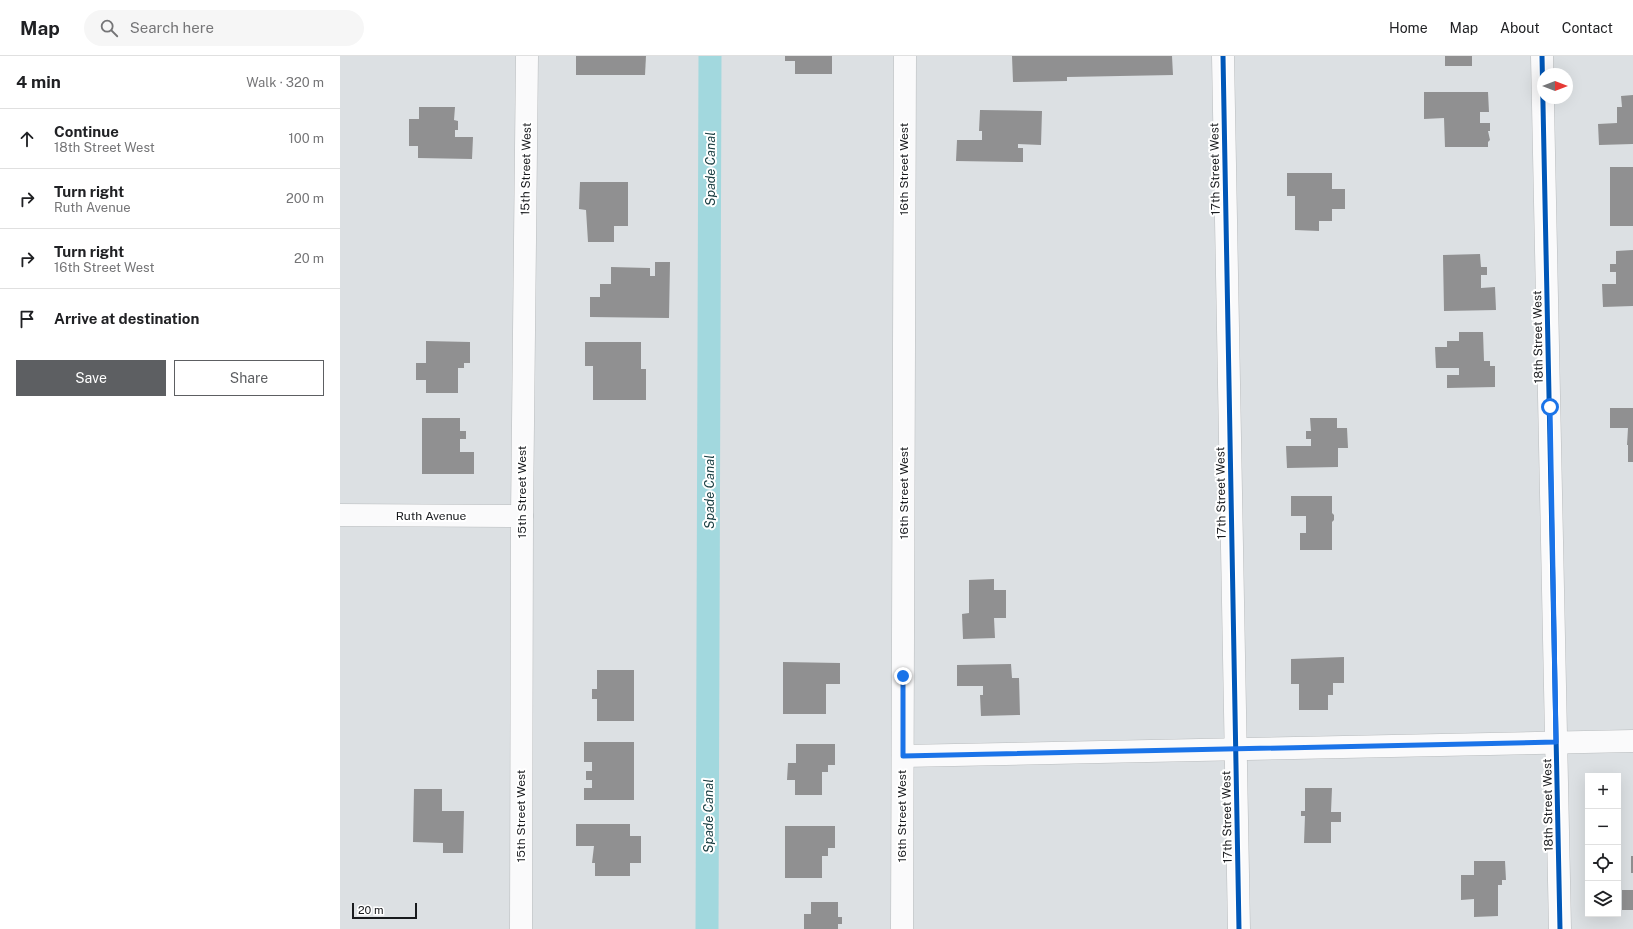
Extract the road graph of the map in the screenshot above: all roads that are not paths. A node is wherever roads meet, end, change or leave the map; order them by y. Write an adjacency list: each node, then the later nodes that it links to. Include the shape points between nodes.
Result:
1 (527, 56): 6 (street, 15th Street West)
2 (905, 56): 10 (street, 16th Street West)
3 (1223, 56): 9 (street, 17th Street West)
4 (1542, 56): 8 (street, 18th Street West)
5 (340, 515): 6 (street, Ruth Avenue)
6 (522, 516): 11 (street, 15th Street West)
7 (1633, 740): 8 (street)
8 (1556, 742): 9 (street); 14 (street, 18th Street West)
9 (1236, 749): 10 (street); 13 (street, 17th Street West)
10 (903, 756): 12 (street, 16th Street West)
11 (521, 929)
12 (902, 929)
13 (1239, 929)
14 (1560, 929)

